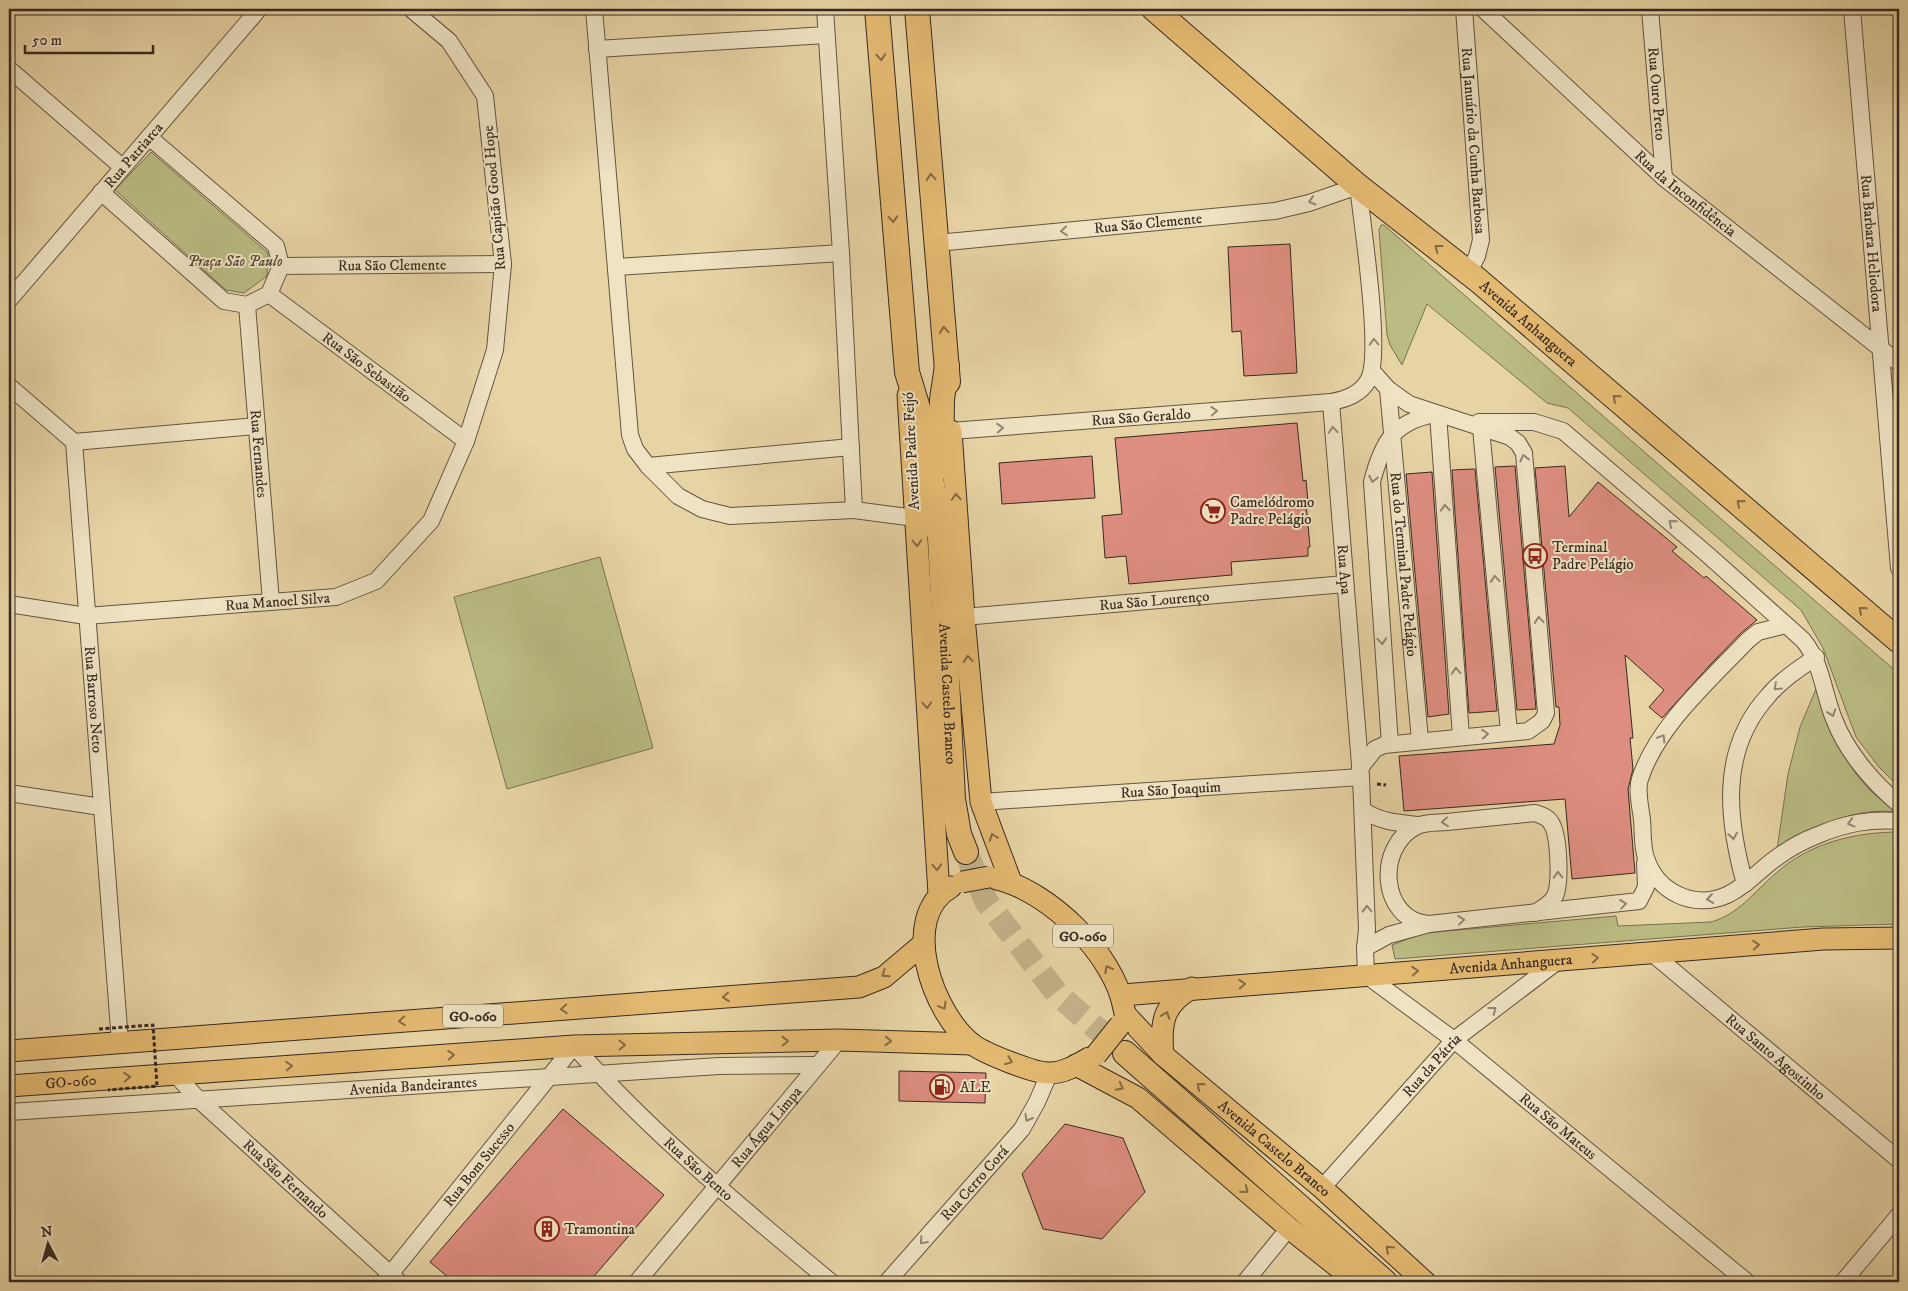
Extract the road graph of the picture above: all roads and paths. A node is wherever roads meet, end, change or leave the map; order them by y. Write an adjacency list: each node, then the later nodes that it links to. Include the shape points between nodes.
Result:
1 (260, 9): 15 (street, Rua Patriarca)
2 (411, 9): 22 (street, Rua Capitão Good Hope, via 449,41 485,96)
3 (594, 9): 13 (street)
4 (825, 9): 12 (street)
5 (877, 9): 33 (highway, Avenida Padre Feijó, one-way to 33)
6 (917, 9): 20 (highway, one-way to 6)
7 (1154, 9): 18 (highway, Avenida Anhanguera)
8 (1464, 9): 25 (street, Rua Januário da Cunha Barbosa, via 1481,240)
9 (1483, 9): 17 (street, Rua da Inconfidência)
10 (1650, 9): 17 (street, Rua Ouro Preto)
11 (1852, 9): 29 (street, Rua Barbara Heliodora)
12 (826, 35): 13 (street); 21 (street)
13 (597, 49): 24 (street)
14 (9, 69): 16 (street)
15 (149, 137): 16 (street, Rua Patriarca); 23 (street, via 276,246)
16 (122, 167): 19 (street, Rua Patriarca)
17 (1664, 178): 29 (street, Rua da Inconfidência)
18 (1358, 186): 20 (street, Rua São Clemente, one-way to 20, via 1275,211); 25 (highway, Avenida Anhanguera, one-way to 18); 32 (street, one-way to 18, via 1374,342)
19 (101, 192): 27 (street, Rua Patriarca); 28 (street, via 224,300)
20 (937, 243): 31 (highway, one-way to 20)
21 (841, 253): 24 (street); 45 (street)
22 (502, 264): 23 (street, Rua São Clemente); 43 (street, Rua Capitão Good Hope, via 495,350)
23 (281, 266): 26 (street)
24 (616, 267): 46 (street, via 630,435 635,449)
25 (1469, 272): 58 (highway, Avenida Anhanguera, one-way to 25)
26 (269, 294): 28 (street); 43 (street, Rua São Sebastião)
27 (9, 300)
28 (247, 306): 39 (street, Rua Fernandes)
29 (1881, 348): 30 (street, Rua da Inconfidência); 50 (street, Rua Barbara Heliodora)
30 (1899, 363)
31 (947, 366): 41 (highway); 49 (highway, Avenida Castelo Branco, via 942,399)
32 (1372, 371): 35 (street); 36 (street, via 1355,394)
33 (907, 372): 48 (main road, Avenida Padre Feijó); 49 (highway, Avenida Castelo Branco, via 924,428)
34 (9, 386): 44 (street)
35 (1388, 389): 37 (street, via 1409,404); 42 (street, Rua do Terminal Padre Pelágio)
36 (1331, 402): 41 (street, Rua São Geraldo, one-way to 36); 51 (street, Rua Apa, one-way to 36)
37 (1438, 414): 38 (street); 42 (street, via 1404,423); 62 (street, one-way to 37)
38 (1463, 422): 40 (street); 52 (street, one-way to 38, via 1563,431 1534,422)
39 (257, 426): 44 (street); 53 (street, Rua Fernandes)
40 (1481, 428): 61 (street, one-way to 40); 61 (street, one-way to 40, via 1536,727 1546,713 1527,472 1524,453 1518,443 1510,437)
41 (951, 431): 56 (main road, one-way to 41)
42 (1392, 434): 63 (street, Rua do Terminal Padre Pelágio); 64 (street, one-way to 64, via 1382,450 1371,494)
43 (466, 441): 53 (street, Rua Manoel Silva, via 431,521 376,581 336,597)
44 (74, 442): 55 (street, Rua Barroso Neto)
45 (851, 447): 46 (street); 47 (street)
46 (648, 466): 47 (street, via 678,496 702,508 730,516)
47 (854, 510): 48 (street)
48 (916, 518): 77 (main road, Avenida Padre Feijó, one-way to 77)
49 (939, 533): 73 (highway, Avenida Castelo Branco, via 953,799 959,834)
50 (1899, 568)
51 (1345, 584): 56 (street, Rua São Lourenço); 65 (street, Rua Apa)
52 (1748, 590): 57 (street); 59 (street, via 1761,617 1760,625)
53 (271, 602): 55 (street, Rua Manoel Silva)
54 (9, 604): 55 (street, Rua Manoel Silva)
55 (86, 616): 69 (street, Rua Barroso Neto)
56 (964, 617): 67 (main road, one-way to 56)
57 (1786, 625): 59 (street, via 1758,632); 60 (street)
58 (1898, 637)
59 (1748, 640): 74 (street, one-way to 59, via 1639,780 1673,721)
60 (1816, 657): 68 (street, one-way to 68, via 1833,718 1842,737 1877,782); 76 (street, one-way to 76, via 1768,696 1748,722 1736,750 1731,772 1730,807)
61 (1509, 732): 62 (street, one-way to 61)
62 (1461, 737): 63 (street)
63 (1420, 740): 64 (street)
64 (1390, 744): 65 (street, via 1375,749)
65 (1361, 773): 67 (street, Rua São Joaquim); 70 (street, Rua Apa)
66 (9, 793): 69 (street)
67 (981, 802): 75 (main road, one-way to 67)
68 (1899, 804)
69 (101, 807): 91 (street, Rua Barroso Neto)
70 (1363, 810): 72 (street, via 1391,823); 82 (street, Rua Apa, one-way to 70)
71 (1899, 821): 76 (street, one-way to 76, via 1862,820 1818,835 1780,856)
72 (1419, 825): 78 (street, one-way to 72, via 1555,897 1557,888 1555,834 1552,823 1546,818 1535,813); 79 (street, via 1397,842 1387,871 1390,889 1401,909 1411,918)
73 (966, 852)
74 (1645, 857): 76 (street, one-way to 74, via 1711,900 1687,899 1665,888); 78 (street, one-way to 74, via 1638,901 1646,887)
75 (1011, 882): 77 (main road, GO-060, bridge, via 989,877 962,882); 87 (main road, GO-060, one-way to 75, via 1098,952 1042,900)
76 (1744, 884)
77 (939, 894): 81 (main road, via 927,918)
78 (1535, 913): 79 (street, one-way to 78)
79 (1429, 924): 82 (street, via 1389,936)
80 (1899, 938): 83 (main road, Avenida Anhanguera, one-way to 80, via 1823,939)
81 (923, 944): 91 (main road, GO-060 / GO-060, one-way to 91, via 884,977 859,987); 92 (main road, one-way to 92, via 929,976 939,1001)
82 (1365, 948): 85 (street, Rua Apa)
83 (1653, 954): 84 (main road, Avenida Anhanguera, one-way to 83); 109 (street, Rua Santo Agostinho)
84 (1558, 961): 85 (main road, Avenida Anhanguera, one-way to 84); 90 (street, Rua da Pátria, one-way to 84)
85 (1366, 975): 86 (main road, Avenida Anhanguera, one-way to 85); 90 (street, Rua São Mateus)
86 (1194, 988): 87 (main road, Avenida Anhanguera); 96 (main road, one-way to 86, via 1161,1032 1170,1006 1180,995)
87 (1122, 1011): 96 (main road, Avenida Castelo Branco); 98 (main road, bridge, via 1096,1054)
88 (99, 1029): 105 (path, bridge, via 152,1025 157,1086)
89 (839, 1040): 92 (main road, GO-060 / GO-060, one-way to 92); 93 (main road, GO-060 / GO-060, one-way to 89); 97 (street, Rua Água Limpa)
90 (1454, 1040): 111 (street, Rua da Pátria); 122 (street, Rua São Mateus)
91 (120, 1042): 94 (main road, GO-060 / GO-060)
92 (972, 1044): 101 (main road, GO-060, one-way to 101, via 1008,1062)
93 (574, 1046): 99 (main road, GO-060 / GO-060, one-way to 93); 100 (street, Rua São Bento); 102 (street, Rua Bom Sucesso)
94 (9, 1051)
95 (1125, 1054): 120 (highway, Avenida Castelo Branco)
96 (1163, 1055): 111 (main road, Avenida Castelo Branco, one-way to 96)
97 (818, 1065): 100 (street, Avenida Bandeirantes, via 719,1066); 110 (street, Rua Água Limpa)
98 (1076, 1065): 101 (main road); 113 (main road, one-way to 113, via 1138,1098)
99 (174, 1073): 103 (main road, GO-060 / GO-060, one-way to 99); 106 (street, Rua São Fernando)
100 (598, 1074): 102 (street, Avenida Bandeirantes); 110 (street, Rua São Bento)
101 (1049, 1074): 117 (street, Rua Cerro Corá, one-way to 117, via 1022,1129)
102 (550, 1077): 106 (street, Avenida Bandeirantes); 114 (street, Rua Bom Sucesso)
103 (30, 1084): 104 (main road, GO-060 / GO-060); 107 (street)
104 (9, 1086)
105 (108, 1090)
106 (198, 1099): 107 (street, Avenida Bandeirantes); 114 (street, Rua São Fernando)
107 (34, 1110): 108 (street, Avenida Bandeirantes)
108 (9, 1112)
109 (1899, 1160)
110 (718, 1188): 115 (street, Rua Água Limpa); 116 (street, Rua São Bento)
111 (1322, 1188): 121 (main road, Avenida Castelo Branco, one-way to 111)
112 (1899, 1215): 123 (street)
113 (1289, 1228): 118 (street); 119 (main road)
114 (391, 1280)
115 (637, 1282)
116 (831, 1282)
117 (887, 1282)
118 (1245, 1282)
119 (1357, 1282)
120 (1385, 1282)
121 (1425, 1282)
122 (1747, 1282)
123 (1842, 1282)

